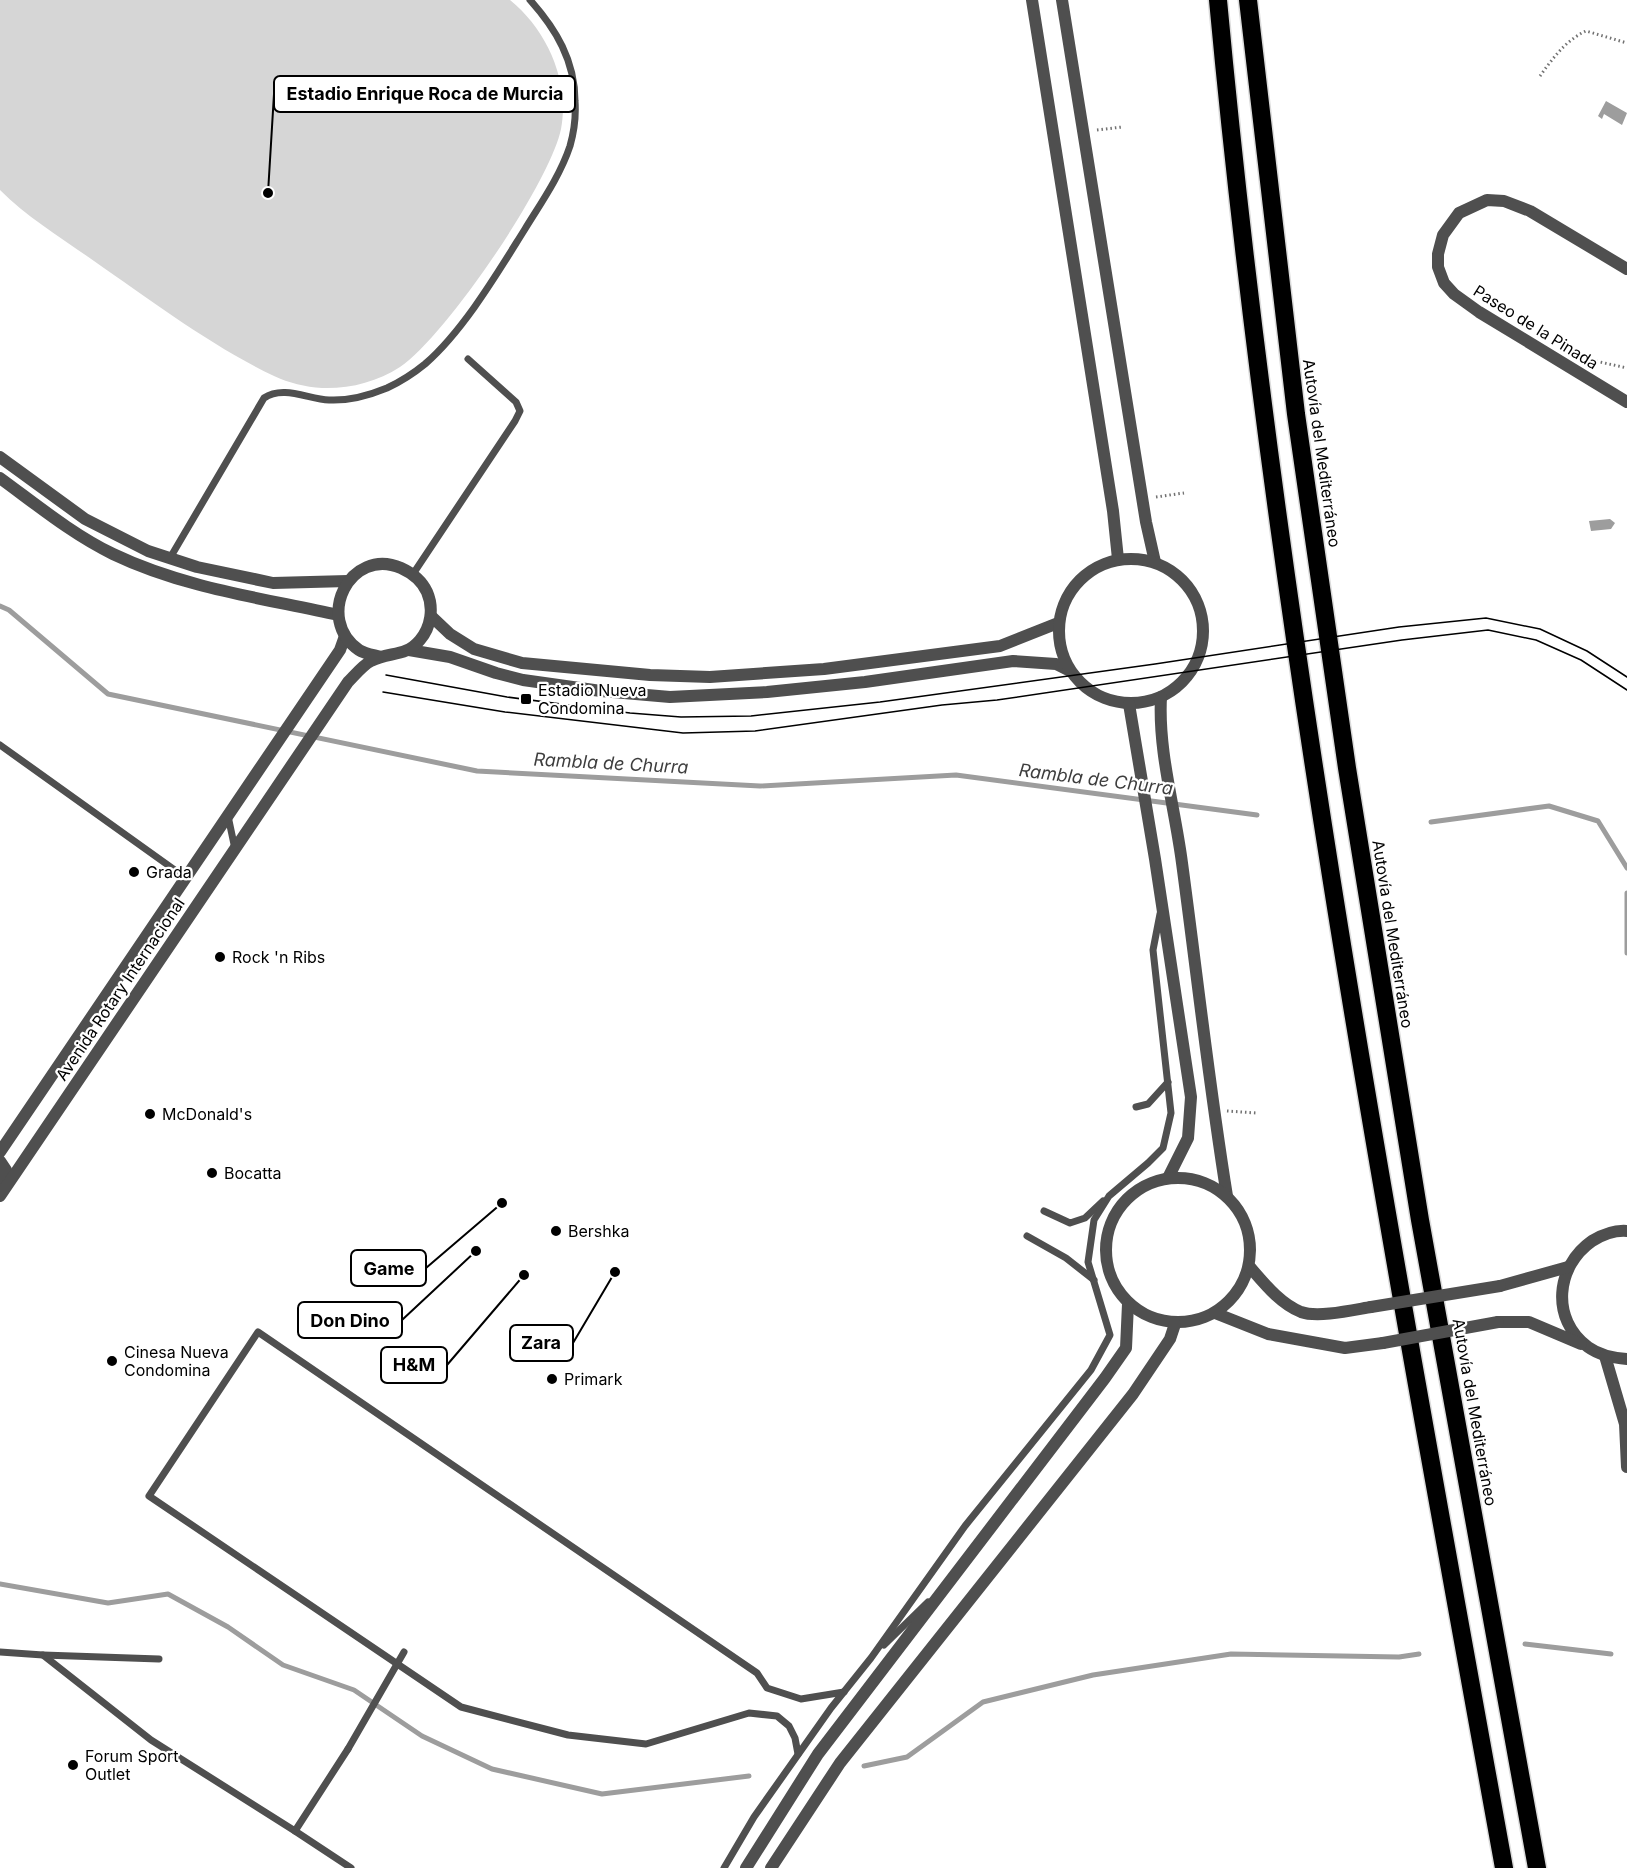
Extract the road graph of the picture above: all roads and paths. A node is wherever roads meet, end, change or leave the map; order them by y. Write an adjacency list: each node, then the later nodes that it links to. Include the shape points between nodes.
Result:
1 (530, 0): 19 (lane, via 555,32 566,54 576,103 571,144 547,194 506,259 447,341 407,377 348,399 284,392 273,392 264,398)
2 (1032, 0): 20 (street)
3 (1062, 0): 9 (street)
4 (1218, 0): 75 (highway, via 1264,418 1321,810 1387,1222)
5 (1248, 0): 76 (highway, Autovía del Mediterráneo, via 1296,414 1347,768 1420,1220)
6 (1627, 43): 7 (path, via 1586,31 1556,54)
7 (1540, 76)
8 (1122, 128): 9 (path)
9 (1083, 132): 18 (street)
10 (1627, 269): 13 (street, Paseo de la Pinada, via 1530,211 1504,201 1486,200 1470,206 1443,235 1438,267 1454,294)
11 (468, 359): 22 (lane, via 516,402 520,411)
12 (1627, 368): 13 (path, via 1591,360)
13 (1580, 373): 14 (street, Paseo de la Pinada)
14 (1627, 402)
15 (0, 457): 19 (street, via 85,519)
16 (0, 478): 24 (street, via 59,523 143,567 183,581)
17 (1184, 493): 18 (path)
18 (1142, 498): 21 (street)
19 (170, 558): 23 (street, via 273,583)
20 (1118, 559): 21 (street); 26 (street, via 1096,567 1078,581 1065,600)
21 (1155, 562): 31 (street, via 1174,572 1189,587 1199,606 1203,627 1201,648 1193,668 1179,685)
22 (413, 574): 23 (street, via 392,564 369,566); 25 (street, via 427,592)
23 (348, 581): 24 (street, via 340,595)
24 (338, 615): 27 (street)
25 (431, 616): 26 (street, via 474,649 522,663 710,677 824,669 1000,646); 28 (street, via 421,639)
26 (1058, 623): 30 (street, via 1060,648)
27 (345, 636): 29 (street, via 360,650); 34 (street, Avenida Rotary Internacional, via 340,650)
28 (409, 650): 29 (street); 30 (street, via 450,657 523,680 669,697 767,692 1014,661 1056,664)
29 (381, 657): 35 (street, Avenida Rotary Internacional, via 370,661 348,682)
30 (1070, 671): 32 (street, via 1086,688 1106,699)
31 (1161, 697): 32 (street); 40 (street, via 1160,725 1182,861)
32 (1129, 704): 37 (street)
33 (0, 745): 36 (lane)
34 (228, 816): 35 (lane); 36 (street, Avenida Rotary Internacional)
35 (235, 849): 46 (street, Avenida Rotary Internacional)
36 (186, 878): 42 (street, Avenida Rotary Internacional)
37 (1161, 908): 38 (lane, via 1153,950); 44 (street, via 1191,1096 1188,1138)
38 (1168, 1082): 39 (lane, via 1148,1104); 47 (lane, via 1171,1113 1163,1148)
39 (1136, 1107)
40 (1213, 1109): 41 (path); 48 (street)
41 (1256, 1113)
42 (0, 1152)
43 (0, 1161): 45 (street, via 6,1170)
44 (1168, 1178): 48 (street, via 1189,1178 1209,1184); 55 (street, via 1145,1185 1126,1199 1105,1240 1106,1263 1114,1286)
45 (0, 1187)
46 (0, 1196)
47 (1109, 1196): 49 (lane, via 1085,1218 1070,1223); 54 (lane, via 1094,1220 1088,1262)
48 (1227, 1196): 52 (street, via 1250,1240)
49 (1044, 1210)
50 (1627, 1231): 53 (street, via 1600,1236 1581,1249)
51 (1027, 1236): 54 (lane, via 1066,1258)
52 (1249, 1266): 53 (street, bridge, via 1273,1293 1302,1312 1333,1313 1500,1286); 56 (street, via 1237,1293)
53 (1568, 1268): 58 (street, via 1562,1284 1566,1319)
54 (1094, 1280): 66 (lane, via 1110,1335 1091,1370 965,1526)
55 (1128, 1304): 57 (street, via 1150,1318); 62 (street, via 1126,1348)
56 (1215, 1314): 57 (street, via 1196,1322); 58 (street, bridge, via 1268,1334 1345,1347 1498,1322 1528,1322)
57 (1174, 1324): 74 (street, via 1170,1339 1133,1394 840,1763)
58 (1588, 1347): 59 (street)
59 (1605, 1356): 60 (street); 61 (street, via 1625,1424)
60 (1627, 1359)
61 (1627, 1467)
62 (951, 1579): 66 (lane); 73 (street, via 818,1754)
63 (0, 1652): 65 (lane)
64 (404, 1652): 70 (lane, bridge)
65 (43, 1655): 67 (lane); 70 (lane, via 151,1740)
66 (871, 1658): 68 (lane)
67 (159, 1659)
68 (844, 1692): 69 (lane); 69 (lane, via 801,1699 767,1688 757,1673 258,1332 149,1496 461,1707 568,1735 646,1744 749,1713 777,1716 789,1726)
69 (798, 1754): 72 (lane)
70 (295, 1831): 71 (lane)
71 (351, 1868)
72 (724, 1868)
73 (746, 1868)
74 (771, 1868)
75 (1504, 1868)
76 (1537, 1868)

